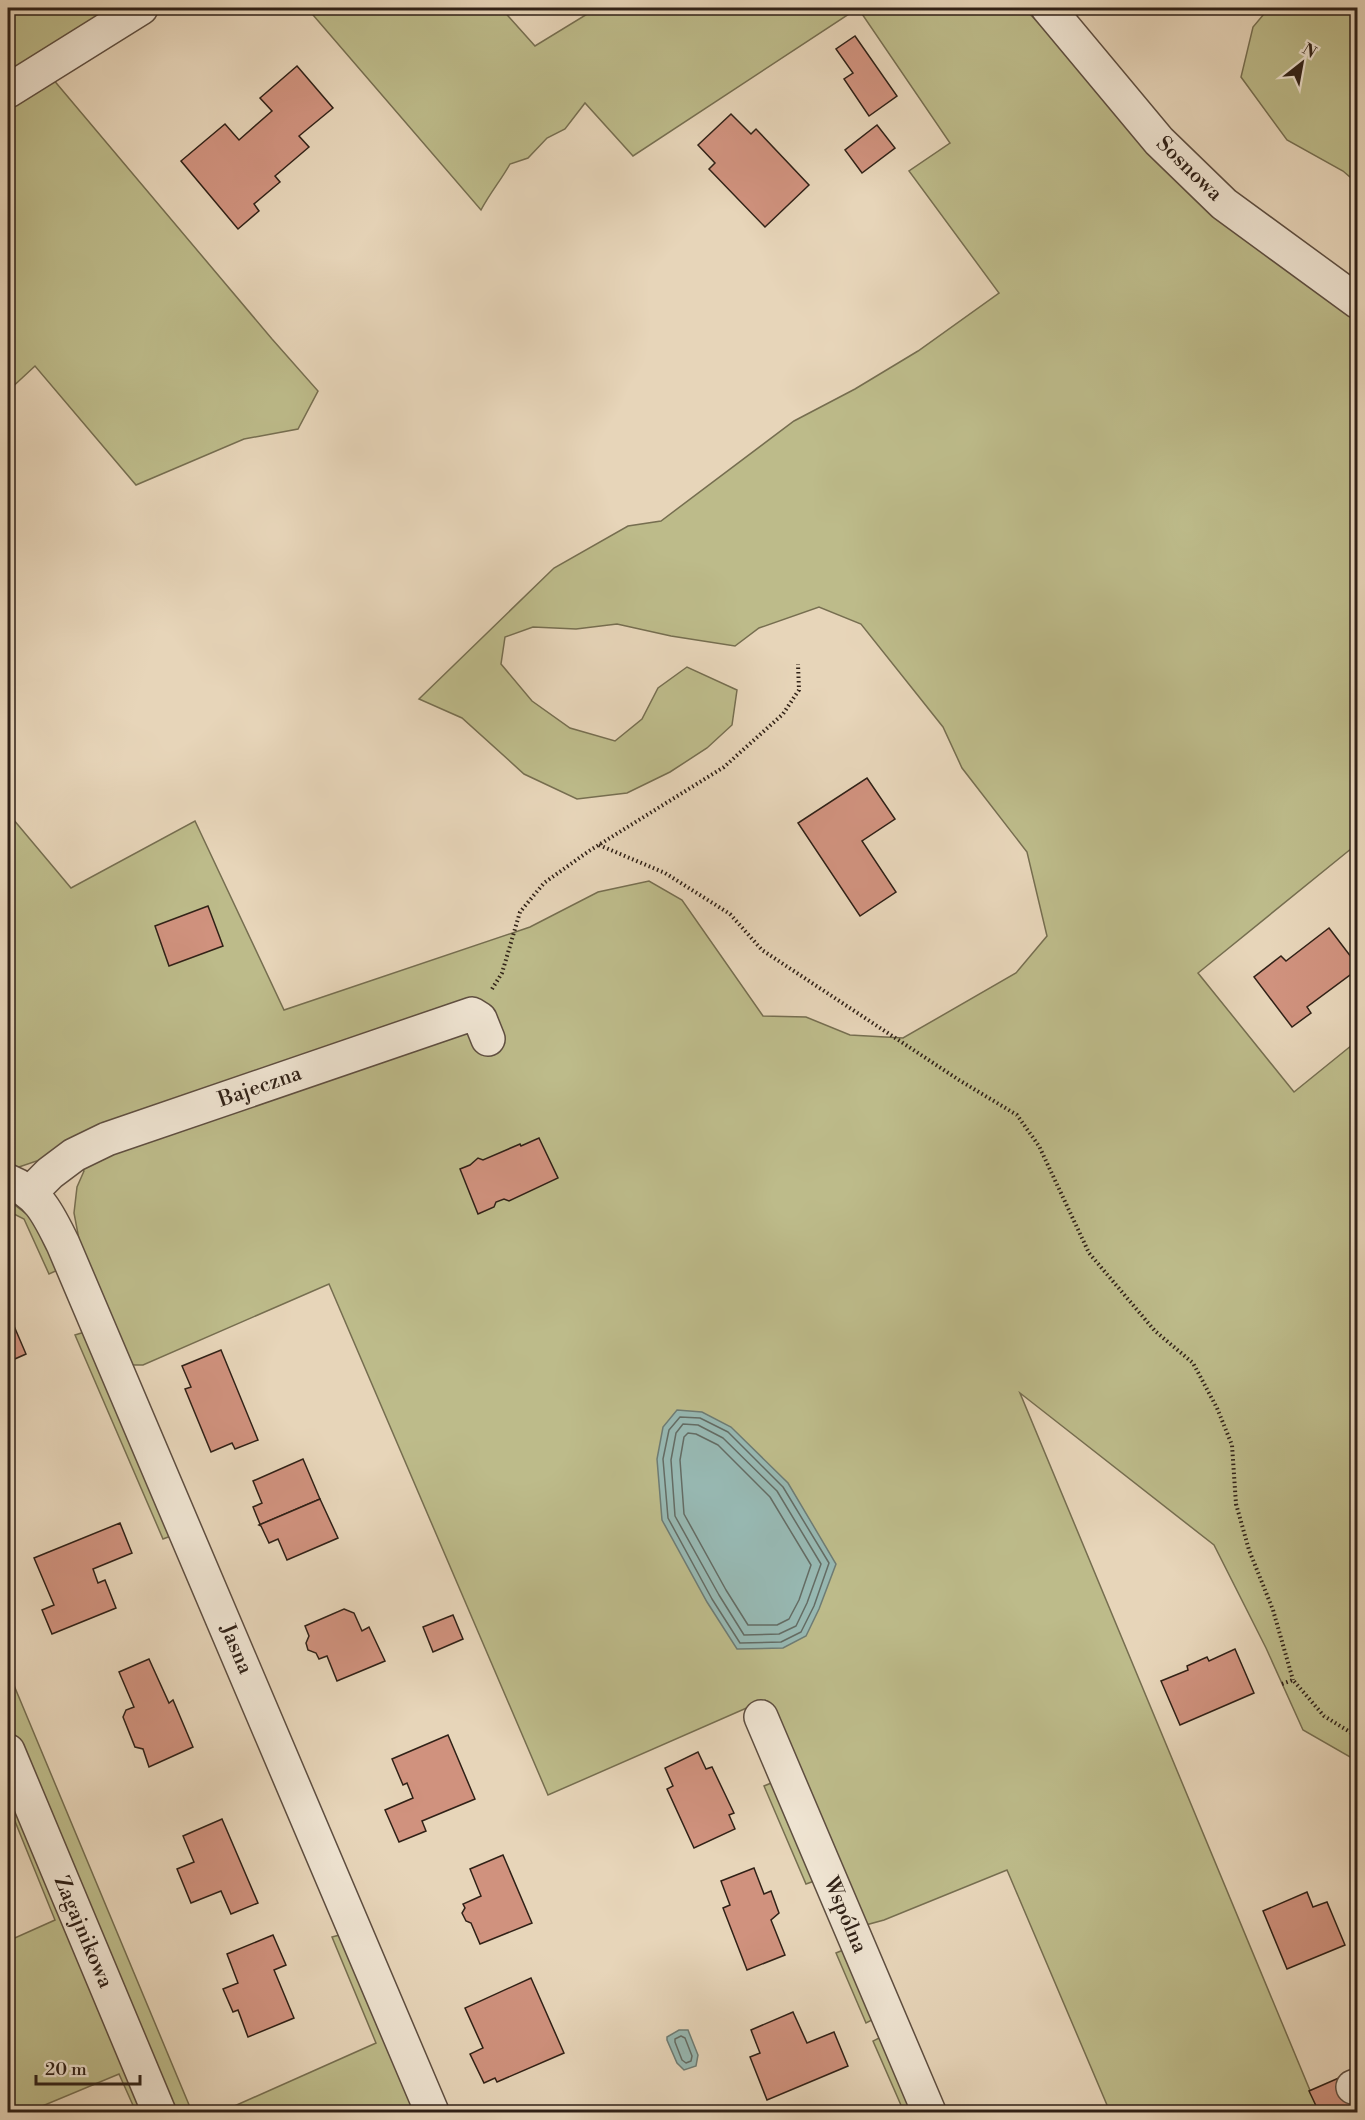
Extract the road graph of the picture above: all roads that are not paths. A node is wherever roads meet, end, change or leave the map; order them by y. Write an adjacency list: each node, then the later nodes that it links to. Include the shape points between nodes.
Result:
1 (141, 8): 3 (street)
2 (1048, 8): 4 (street, Sosnowa, via 1159,141 1224,204)
3 (8, 91)
4 (1358, 302)
5 (482, 1027): 6 (street, Bajeczna, via 472,1014 107,1139)
6 (19, 1187): 10 (street, Jasna, via 39,1200 63,1244)
7 (761, 1717): 11 (street, Wspólna)
8 (8, 1751): 9 (street, Zagajnikowa)
9 (159, 2112)
10 (432, 2112)
11 (929, 2112)

